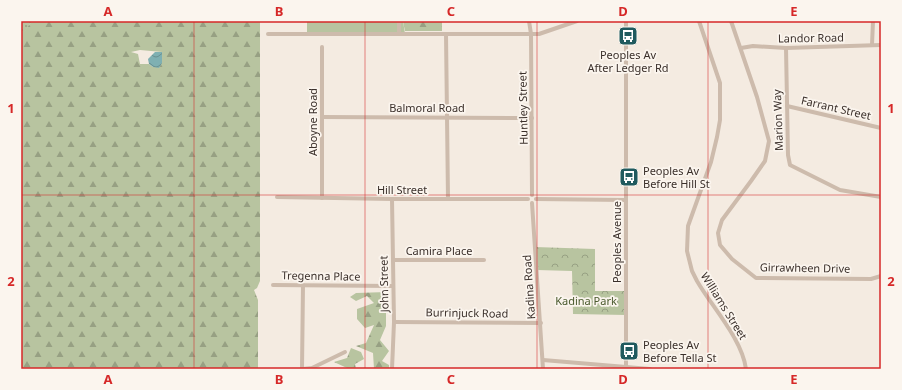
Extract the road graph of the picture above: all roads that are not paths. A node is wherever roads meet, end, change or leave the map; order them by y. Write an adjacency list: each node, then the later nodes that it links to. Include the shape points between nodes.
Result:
1 (399, 21): 9 (street)
2 (529, 21): 11 (street, Huntley Street)
3 (577, 21): 11 (street, via 539,34)
4 (626, 21): 30 (street, Peoples Avenue)
5 (699, 21): 48 (street, Williams Street, via 720,83 720,120 710,166 690,219 687,251 692,271 736,341)
6 (873, 21): 12 (street)
7 (730, 22): 15 (street, Girrawheen Drive)
8 (268, 34): 9 (street)
9 (399, 34): 10 (street)
10 (446, 34): 11 (street); 19 (street)
11 (531, 34): 20 (street, Huntley Street)
12 (872, 45): 13 (street, Landor Road); 16 (street, Landor Road)
13 (881, 45)
14 (322, 47): 18 (street, Aboyne Road)
15 (741, 48): 16 (street, Landor Road); 34 (street, Girrawheen Drive, via 769,141 765,161 722,220 718,233 720,245 732,260 756,278 871,279)
16 (786, 48): 17 (street, Marion Way)
17 (786, 106): 21 (street, Farrant Street); 24 (street, Marion Way, via 790,165 840,190)
18 (322, 117): 19 (street, Balmoral Road); 25 (street, Aboyne Road)
19 (447, 117): 20 (street, Balmoral Road); 27 (street)
20 (532, 118): 22 (street, Huntley Street)
21 (881, 128)
22 (532, 195): 28 (street); 29 (street)
23 (277, 197): 25 (street, Hill Street)
24 (881, 197)
25 (322, 198): 26 (street, Hill Street)
26 (392, 199): 27 (street, Hill Street); 32 (street, John Street)
27 (448, 199): 28 (street, Hill Street)
28 (528, 199): 31 (street)
29 (536, 199): 30 (street); 31 (street)
30 (626, 200): 43 (street, Peoples Avenue)
31 (532, 203): 39 (street, Kadina Road)
32 (393, 260): 33 (street, Camira Place); 37 (street, John Street)
33 (484, 260)
34 (881, 276)
35 (273, 285): 36 (street, Tregenna Place)
36 (303, 285): 37 (street, Tregenna Place); 44 (street)
37 (393, 286): 38 (street, John Street)
38 (394, 322): 39 (street, Burrinjuck Road); 45 (street, John Street)
39 (541, 323): 41 (street, Kadina Road)
40 (345, 352): 44 (street, via 312,368)
41 (543, 360): 42 (street); 46 (street, Kadina Road)
42 (613, 367): 43 (street)
43 (626, 367): 47 (street)
44 (303, 369)
45 (392, 369)
46 (543, 369)
47 (650, 369)
48 (746, 369)

